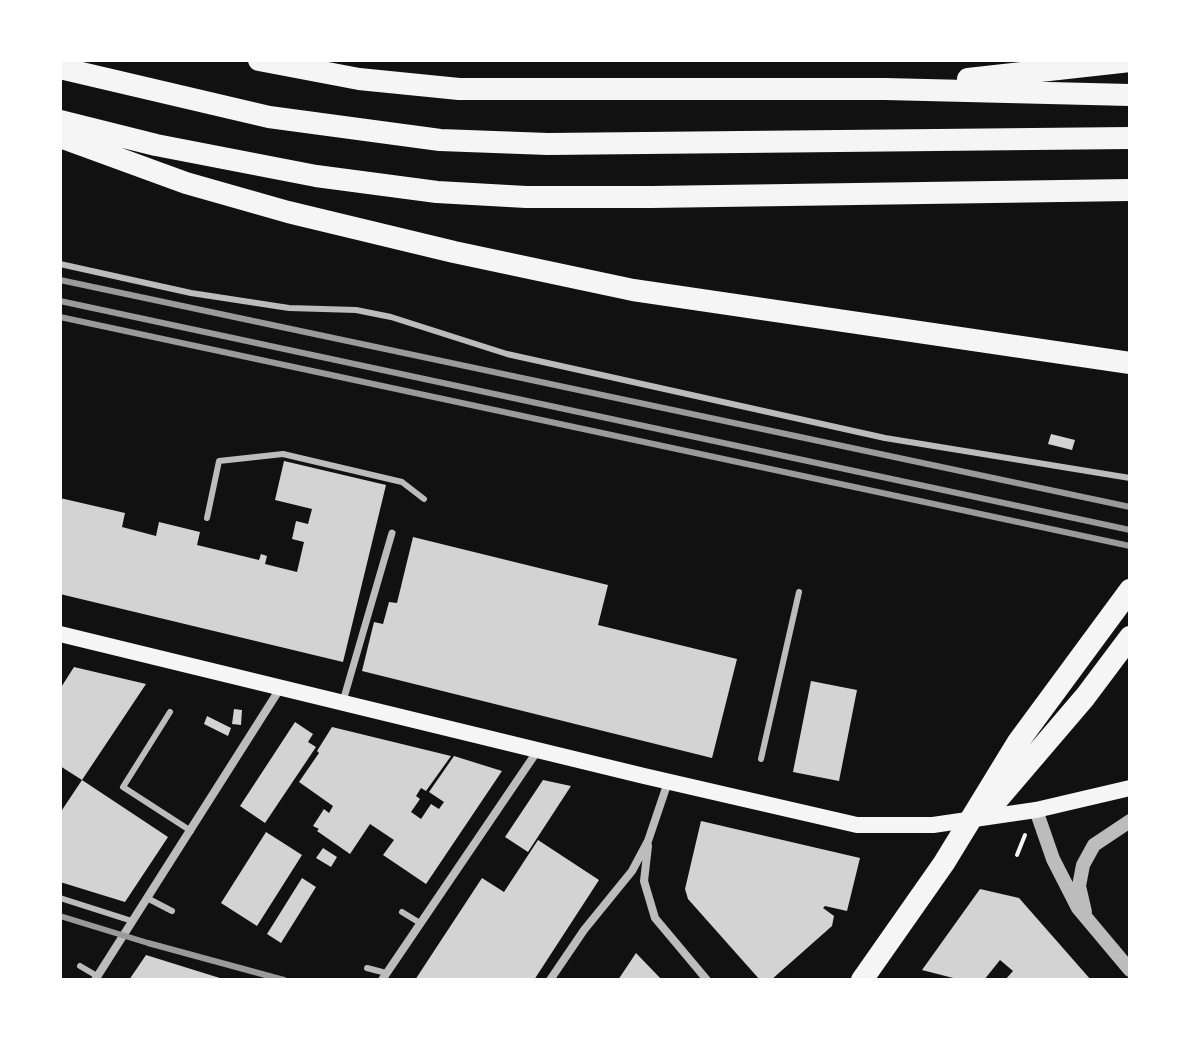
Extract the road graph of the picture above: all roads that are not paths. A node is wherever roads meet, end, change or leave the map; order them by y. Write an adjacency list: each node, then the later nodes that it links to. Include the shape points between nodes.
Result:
1 (259, 60): 4 (highway, via 359,79 459,89)
2 (1130, 61): 4 (highway)
3 (60, 68): 8 (highway, via 269,117 440,140 548,144)
4 (885, 89): 5 (highway)
5 (1130, 95)
6 (60, 121): 9 (highway, via 316,176 437,192 666,197)
7 (60, 137): 11 (highway, via 186,183 288,212 633,290)
8 (1130, 138)
9 (1130, 190)
10 (60, 264): 12 (lane, via 191,293 391,317 507,354 885,438)
11 (1130, 363)
12 (1130, 478)
13 (424, 499): 14 (lane, via 402,482 283,454 219,461)
14 (207, 518)
15 (392, 533): 21 (street)
16 (1130, 590): 31 (highway, via 1018,742)
17 (799, 592): 24 (lane)
18 (60, 634): 20 (main road)
19 (1130, 637): 31 (highway)
20 (282, 687): 21 (main road); 29 (street)
21 (343, 701): 23 (main road)
22 (170, 712): 29 (lane, via 123,787)
23 (538, 750): 25 (main road); 37 (street)
24 (761, 759)
25 (668, 782): 27 (main road, via 857,825 933,825); 30 (street)
26 (1130, 788): 27 (main road)
27 (1036, 810): 38 (street, via 1065,886)
28 (1130, 821): 38 (street, via 1094,845 1083,865 1079,886)
29 (191, 831): 33 (street)
30 (648, 841): 46 (street, via 632,871); 47 (street, via 644,881 655,918)
31 (944, 863): 48 (highway)
32 (60, 898): 36 (lane)
33 (147, 898): 34 (lane); 36 (street)
34 (172, 911)
35 (402, 912): 37 (lane)
36 (132, 921): 45 (street)
37 (420, 923): 44 (street)
38 (1089, 924): 39 (street)
39 (1104, 941): 40 (street); 43 (street)
40 (1130, 950)
41 (80, 966): 45 (lane)
42 (367, 968): 44 (lane)
43 (1130, 970)
44 (384, 977)
45 (96, 978)
46 (550, 980)
47 (707, 980)
48 (862, 980)

